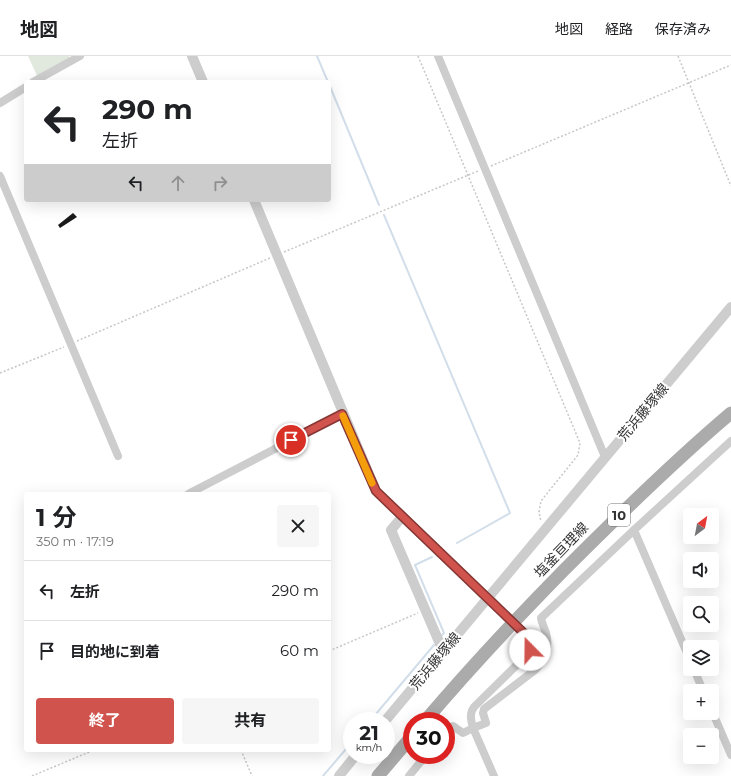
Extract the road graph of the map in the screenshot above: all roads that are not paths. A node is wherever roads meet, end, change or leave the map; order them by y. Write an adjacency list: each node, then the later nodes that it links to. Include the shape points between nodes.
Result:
1 (80, 56): 4 (street)
2 (192, 56): 5 (street)
3 (438, 56): 15 (street)
4 (37, 80)
5 (202, 80)
6 (24, 87): 7 (street)
7 (0, 103)
8 (0, 176): 14 (street)
9 (255, 202): 12 (street)
10 (731, 307): 15 (street, 荒浜藤塚線)
11 (731, 413): 19 (main road, 塩釜亘理線 / 10, via 608,525)
12 (342, 414): 16 (street); 17 (street, via 376,491)
13 (731, 441): 18 (street)
14 (118, 456)
15 (605, 457): 21 (street, 荒浜藤塚線)
16 (192, 492)
17 (402, 517): 19 (street, bridge); 21 (street, via 391,530)
18 (634, 530): 20 (street); 26 (street, via 541,618 548,643 542,663 484,709 486,723)
19 (513, 622): 23 (main road, 塩釜亘理線 / 10); 26 (street, via 527,636 530,650 474,707 470,717)
20 (683, 644)
21 (443, 651): 22 (street, 荒浜藤塚線)
22 (392, 712)
23 (433, 712)
24 (716, 720): 28 (street)
25 (455, 728): 26 (street, via 463,733)
26 (473, 728): 34 (street)
27 (403, 747): 32 (main road)
28 (731, 755)
29 (349, 764): 31 (street)
30 (419, 764): 33 (street)
31 (339, 776)
32 (378, 776)
33 (409, 776)
34 (494, 776)

